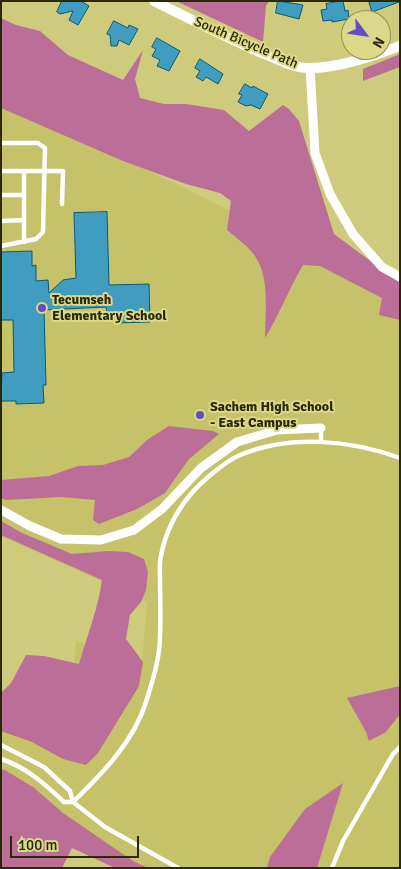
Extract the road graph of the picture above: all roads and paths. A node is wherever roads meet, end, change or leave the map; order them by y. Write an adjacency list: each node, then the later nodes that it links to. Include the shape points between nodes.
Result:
1 (154, 1): 3 (street, South Bicycle Path, via 263,53)
2 (400, 46): 3 (street, South Bicycle Path, via 348,62)
3 (310, 68): 15 (street, via 315,153 330,194 353,234 382,267)
4 (1, 143): 6 (lane, via 42,145 45,148)
5 (24, 171): 6 (lane); 7 (lane); 9 (lane)
6 (46, 171): 10 (lane, via 63,171); 13 (lane, via 43,232 36,239)
7 (1, 172)
8 (1, 195): 9 (lane)
9 (24, 195): 11 (lane)
10 (62, 204)
11 (24, 220): 12 (lane); 13 (lane)
12 (1, 221)
13 (24, 242): 14 (lane)
14 (1, 246)
15 (400, 277)
16 (321, 428): 17 (lane); 19 (street, via 277,430 237,442 201,468 162,509 141,525 101,540 60,539)
17 (321, 442): 18 (lane, via 345,443); 23 (lane, via 283,444 238,456 199,485 180,507 160,557 160,637 157,665 146,704 129,737 100,776)
18 (400, 458)
19 (1, 510)
20 (1, 745): 23 (lane, via 44,767 70,791)
21 (400, 747): 25 (lane, via 343,841)
22 (1, 759): 23 (lane, via 16,764 46,784 64,802)
23 (73, 802): 24 (lane, via 105,827)
24 (178, 868)
25 (332, 868)

